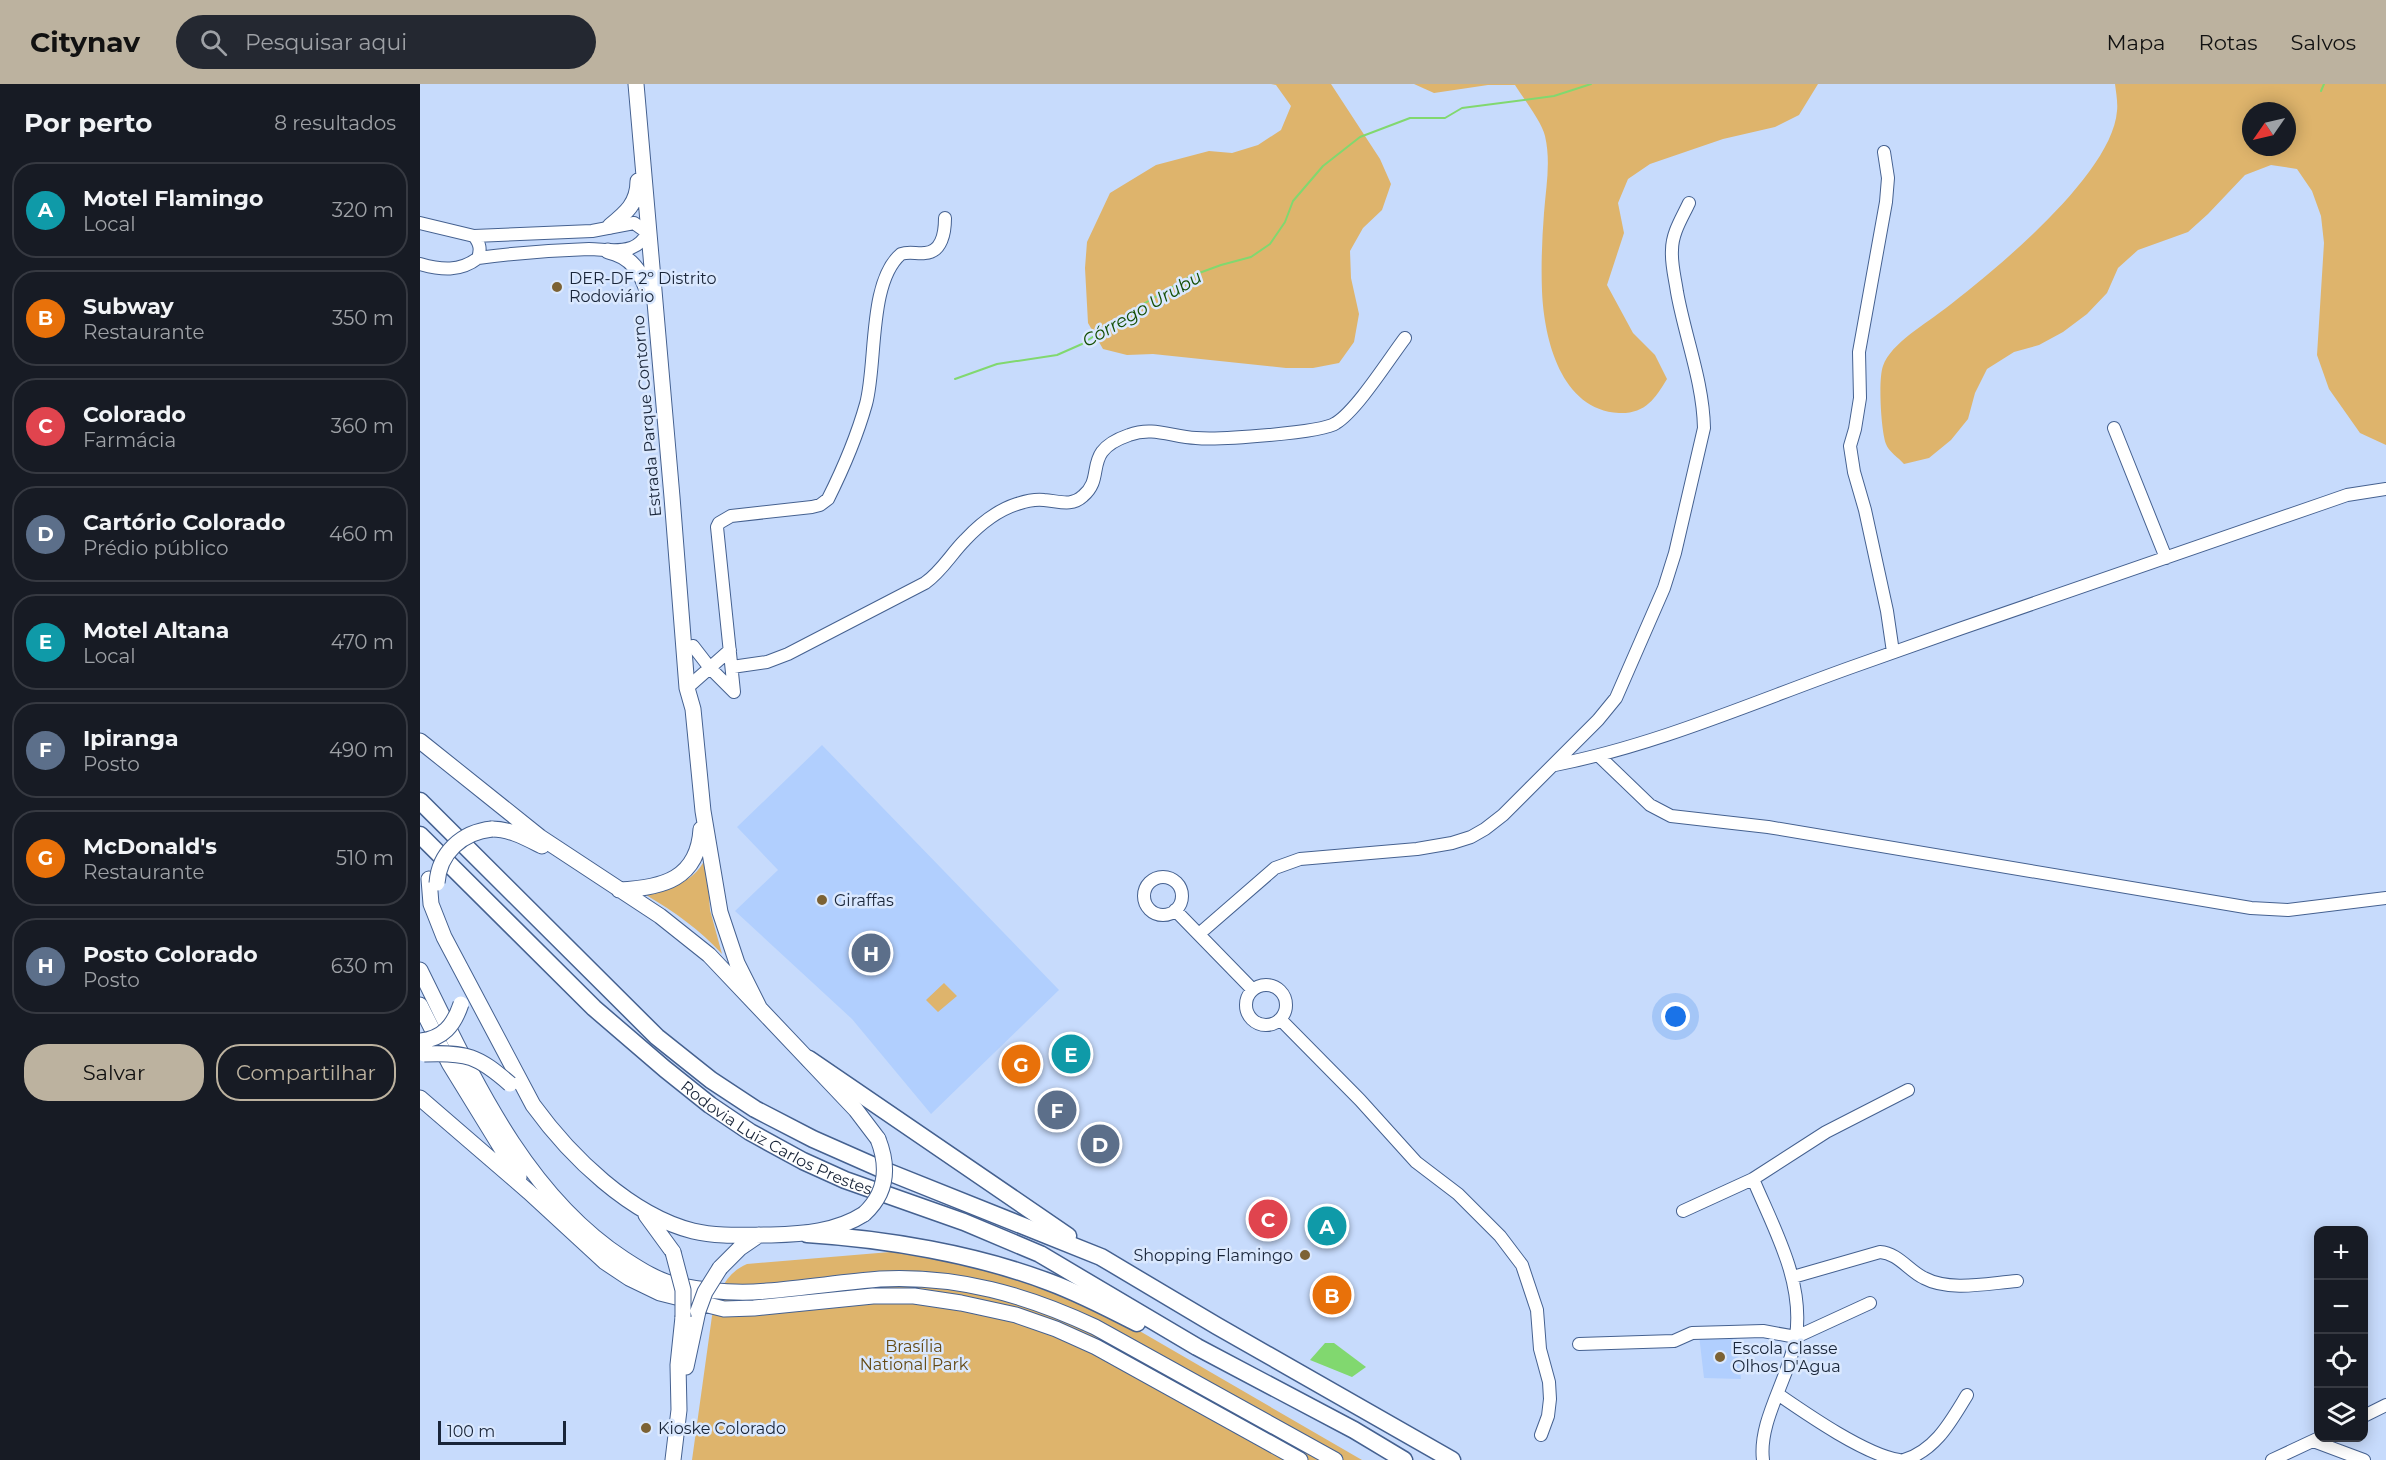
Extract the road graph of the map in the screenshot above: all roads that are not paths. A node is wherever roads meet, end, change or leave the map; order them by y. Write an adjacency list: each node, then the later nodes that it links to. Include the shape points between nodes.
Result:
1 (638, 85): 4 (main road, Estrada Parque Contorno); 7 (main road, via 634,115 638,192 630,208); 10 (main road, Estrada Parque Contorno)
2 (1884, 152): 25 (street, via 1888,178 1885,211 1859,352 1860,398 1850,446)
3 (1689, 203): 31 (street, via 1671,251 1704,428 1675,553 1664,588 1610,707)
4 (653, 213): 10 (main road); 15 (main road, Estrada Parque Contorno)
5 (945, 218): 24 (street, via 936,249 901,254 887,273 880,297 866,403 828,499 812,507 731,516 718,523)
6 (420, 223): 11 (street)
7 (610, 226): 8 (street); 10 (street, via 634,223)
8 (592, 231): 9 (street); 12 (street)
9 (554, 233): 11 (street); 13 (street)
10 (648, 233): 14 (street, via 632,248); 15 (main road); 18 (main road, Estrada Parque Contorno)
11 (474, 236): 16 (street, via 480,248)
12 (592, 249): 13 (street); 14 (street)
13 (554, 250): 16 (street)
14 (608, 251): 18 (main road, via 627,258 641,274)
15 (656, 253): 23 (main road, Estrada Parque Contorno)
16 (478, 258): 17 (street, via 451,269)
17 (420, 264)
18 (656, 322): 28 (main road, Estrada Parque Contorno)
19 (1405, 338): 26 (street, via 1336,424 1314,430 1214,438 1150,430 1128,435 1099,455 1089,490 1077,501 1032,500 1006,509 964,540 937,575 925,583 788,654 767,662)
20 (2114, 428): 22 (street)
21 (2386, 489): 22 (street, via 2347,495)
22 (2166, 558): 25 (street)
23 (693, 646): 27 (street); 28 (main road, Estrada Parque Contorno)
24 (730, 650): 26 (street); 27 (street)
25 (1893, 652): 30 (street)
26 (732, 667): 27 (street, via 734,692)
27 (710, 668): 28 (street)
28 (690, 685): 33 (main road, Estrada Parque Contorno)
29 (420, 741): 36 (main road)
30 (1599, 756): 31 (street); 40 (street, via 1650,805 1671,816 1768,827 2251,908 2288,910)
31 (1554, 765): 43 (street, via 1503,815 1471,837 1417,849 1288,862 1275,868)
32 (420, 801): 65 (highway, Rodovia Luiz Carlos Prestes, via 657,1037 711,1080 755,1109 813,1139)
33 (703, 811): 39 (main road, Estrada Parque Contorno, via 696,857 682,874 647,888); 50 (main road, Estrada Parque Contorno, via 724,928)
34 (488, 826): 36 (main road, via 509,825); 37 (main road, via 516,834); 38 (main road, via 462,831 449,842 438,855)
35 (420, 835): 72 (highway, Rodovia Luiz Carlos Prestes, via 594,1008 665,1070 726,1116 803,1161 845,1180 1040,1254)
36 (540, 837): 37 (main road)
37 (578, 863): 39 (main road)
38 (433, 881): 44 (main road, via 431,904); 48 (main road)
39 (619, 890): 50 (main road, via 709,955)
40 (2386, 898)
41 (420, 900): 44 (main road)
42 (1175, 910): 43 (street)
43 (1199, 934): 47 (street)
44 (444, 937): 45 (main road)
45 (456, 959): 48 (main road); 52 (main road, bridge, via 461,988 457,1015 447,1030)
46 (420, 970): 82 (main road, via 497,1119 542,1184 603,1245 646,1274 676,1285 734,1292 882,1279 971,1285 1014,1294 1095,1327)
47 (1253, 990): 51 (street, via 1267,985 1281,991 1286,1005); 51 (street, via 1247,1004 1253,1019 1266,1025)
48 (477, 1000): 56 (main road)
49 (420, 1005): 59 (main road, via 455,1073)
50 (759, 1007): 53 (main road)
51 (1280, 1019): 77 (street, via 1416,1162 1458,1194 1500,1236 1522,1265 1537,1310 1540,1349 1549,1382 1548,1416)
52 (421, 1050): 56 (main road, bridge, via 476,1058)
53 (809, 1059): 62 (main road, bridge, via 856,1110 885,1164 884,1181 876,1199); 65 (highway)
54 (1908, 1090): 58 (street, via 1826,1132)
55 (420, 1098): 59 (main road)
56 (533, 1105): 57 (main road, via 558,1137)
57 (598, 1175): 60 (main road); 62 (main road, via 670,1218 709,1228 803,1226)
58 (1754, 1179): 61 (street); 66 (street)
59 (529, 1192): 81 (main road, via 605,1262 660,1293 724,1309 914,1296 1016,1315 1096,1347)
60 (642, 1210): 64 (main road, via 694,1232); 69 (main road, bridge, via 673,1252)
61 (1683, 1211)
62 (861, 1213): 63 (main road, via 845,1224)
63 (807, 1234): 64 (main road); 72 (highway, via 898,1244 1011,1270 1069,1290 1144,1327)
64 (759, 1235): 69 (main road, bridge, via 720,1268)
65 (1088, 1251): 84 (highway)
66 (1793, 1277): 67 (street, via 1886,1252 1926,1280 1956,1285); 70 (street)
67 (2018, 1281)
68 (1870, 1303): 70 (street)
69 (689, 1322): 80 (main road, via 678,1365)
70 (1796, 1337): 71 (street, via 1763,1331 1692,1333 1674,1341); 73 (street)
71 (1579, 1344)
72 (1197, 1347): 83 (highway)
73 (1779, 1395): 85 (street, via 1764,1433); 86 (street, via 1867,1449)
74 (1967, 1395): 87 (street, via 1948,1427 1932,1444)
75 (2386, 1405): 76 (street)
76 (2368, 1414)
77 (1541, 1435)
78 (2314, 1440): 88 (street)
79 (2323, 1442): 89 (street)
80 (673, 1460)
81 (1300, 1460)
82 (1335, 1460)
83 (1404, 1460)
84 (1452, 1460)
85 (1763, 1460)
86 (1899, 1460)
87 (1904, 1460)
88 (2272, 1460)
89 (2364, 1460)

